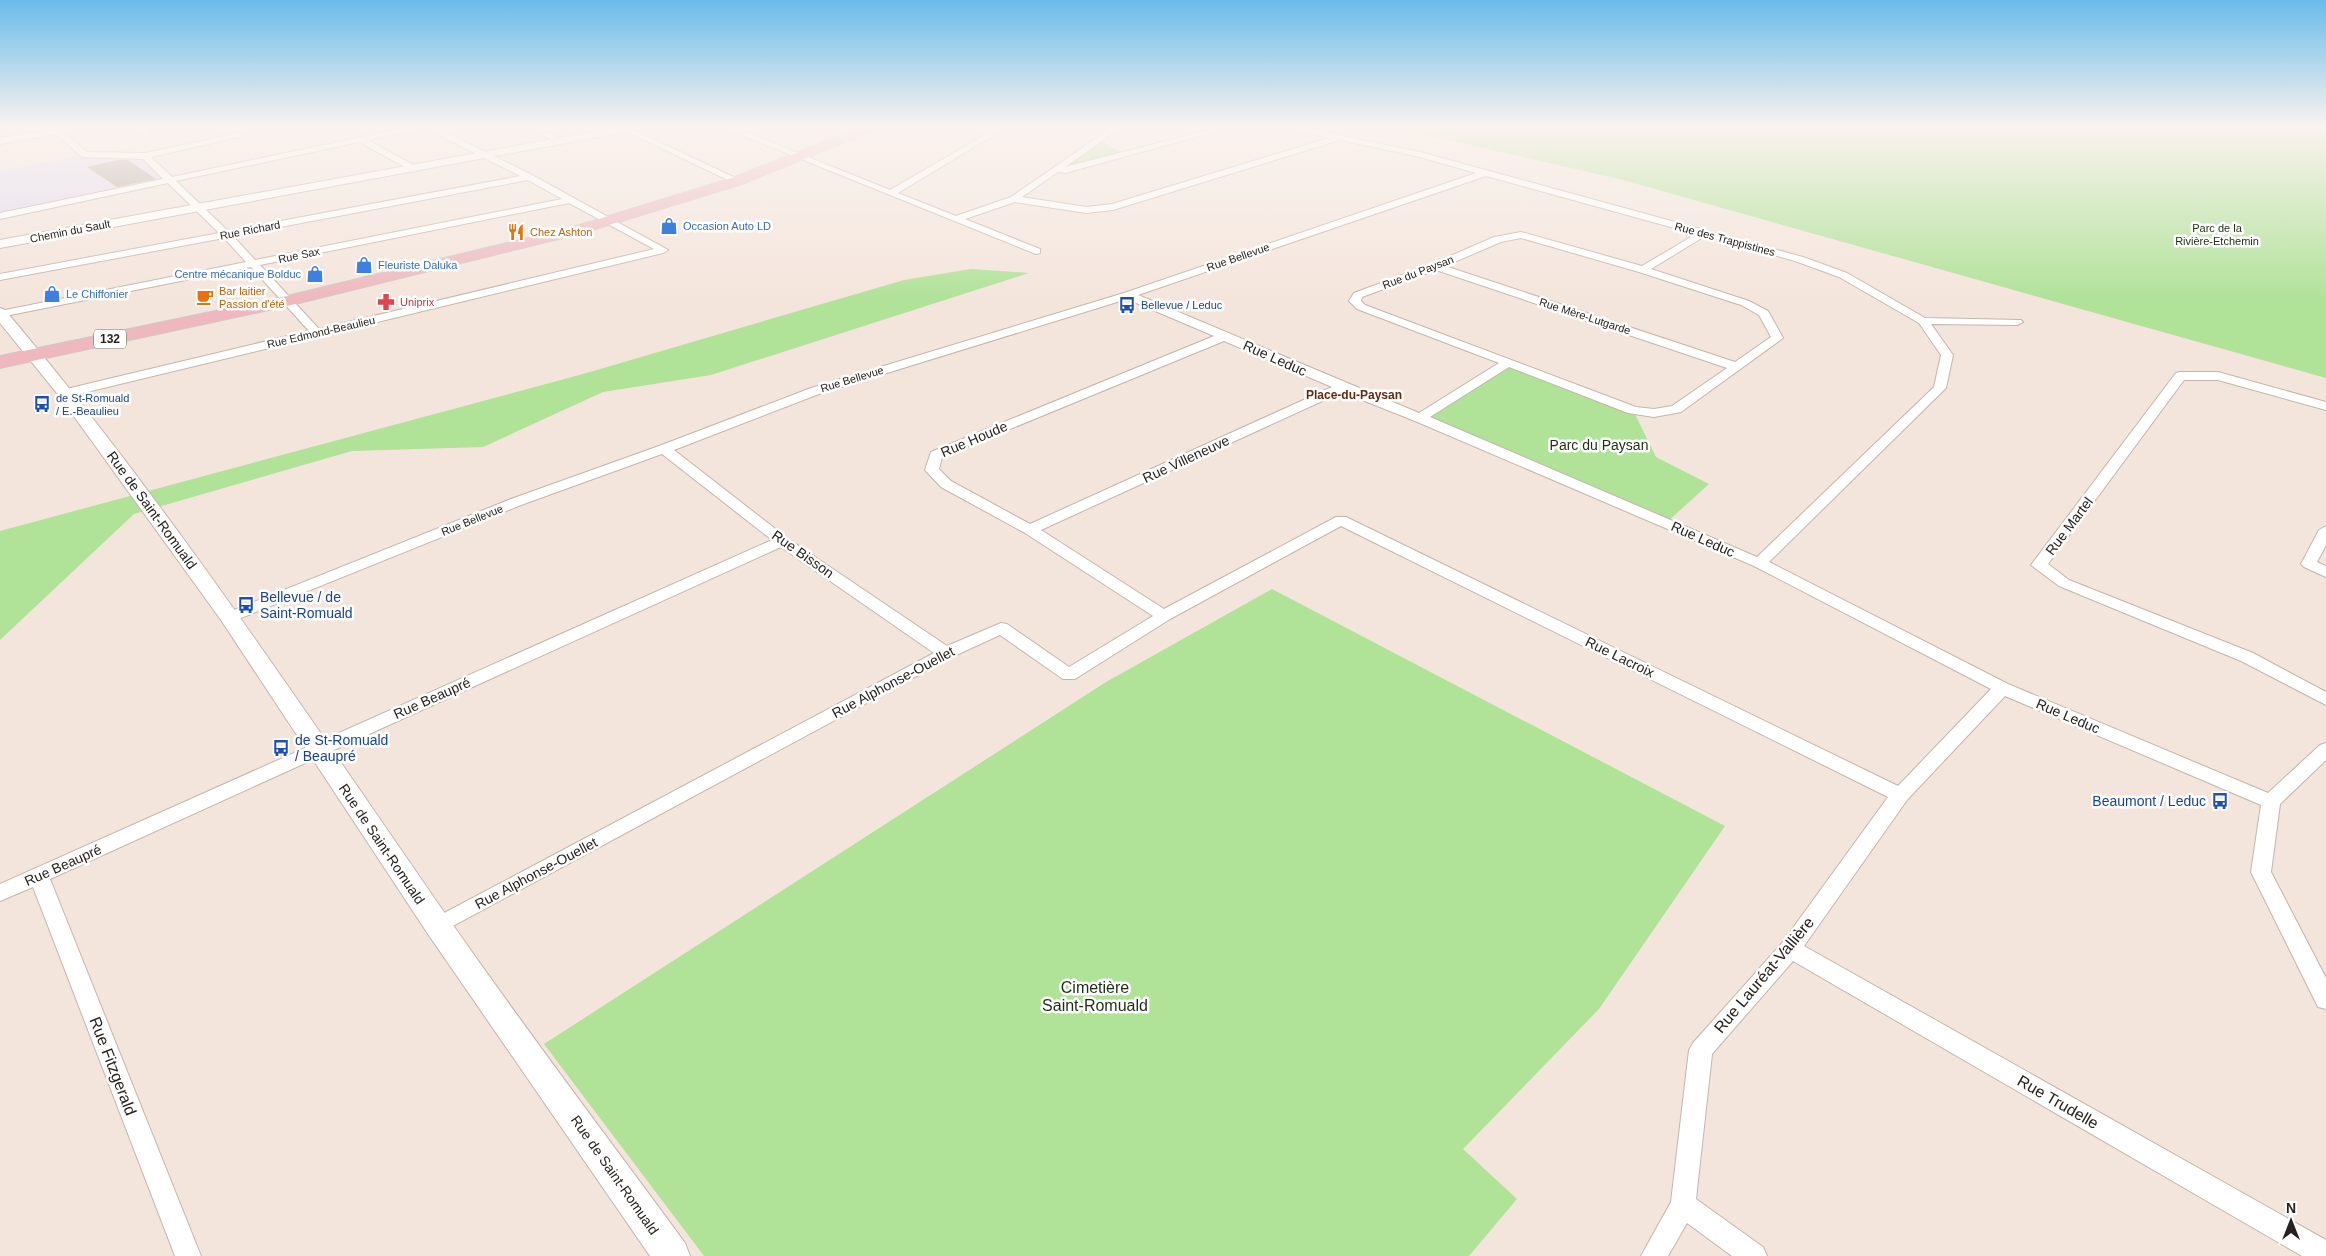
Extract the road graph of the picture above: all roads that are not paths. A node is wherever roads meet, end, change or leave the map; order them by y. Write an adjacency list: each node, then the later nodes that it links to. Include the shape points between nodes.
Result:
1 (150, 185): 17 (street)
2 (176, 185): 16 (street)
3 (325, 185): 16 (street, Chemin du Sault)
4 (489, 185): 20 (street, Rue Richard)
5 (542, 185): 15 (street)
6 (726, 185): 19 (main road, 132)
7 (870, 185): 13 (street)
8 (905, 185): 13 (street)
9 (1036, 185): 14 (street)
10 (1187, 185): 14 (street, via 1113,207 1086,210)
11 (1448, 185): 28 (street, Rue Bellevue)
12 (1530, 185): 21 (street, Rue des Trappistines)
13 (891, 193): 18 (street)
14 (1014, 199): 18 (street)
15 (569, 200): 19 (street); 24 (street, Rue Sax)
16 (198, 207): 20 (street); 22 (street, Chemin du Sault)
17 (0, 216)
18 (956, 219): 23 (street)
19 (610, 221): 29 (main road, 132); 33 (street, Rue Edmond-Beaulieu, via 663,250)
20 (226, 234): 24 (street); 27 (street, Rue Richard)
21 (1704, 234): 26 (street); 31 (street, Rue des Trappistines, via 1800,259 1843,275)
22 (0, 244)
23 (1036, 251)
24 (253, 264): 29 (street); 30 (street, Rue Sax)
25 (1436, 266): 26 (street, Rue du Paysan, via 1498,239 1521,235); 37 (street, Rue du Paysan, via 1358,295 1356,301 1361,307); 38 (street, Rue Mère-Lutgarde)
26 (1642, 270): 38 (street, Rue du Paysan, via 1745,303 1764,313 1777,338)
27 (0, 277)
28 (1128, 294): 34 (street, Rue Leduc); 43 (street, Rue Bellevue, via 815,390)
29 (287, 301): 33 (street); 35 (main road, 132)
30 (0, 314): 35 (street, Rue de Saint-Romuald)
31 (1923, 321): 32 (street, Rue des Trappistines); 48 (street, Rue des Trappistines, via 1947,355 1940,388)
32 (2017, 322)
33 (317, 333): 40 (street, Rue Edmond-Beaulieu)
34 (1226, 336): 39 (street, Rue Leduc); 45 (street, Rue Houde, via 936,455 932,470 946,484)
35 (36, 354): 36 (main road, 132); 40 (street, Rue de Saint-Romuald)
36 (0, 362)
37 (1508, 362): 38 (street, Rue du Paysan, via 1633,410 1654,413 1676,409); 42 (street)
38 (1734, 366)
39 (1342, 388): 42 (street, Rue Leduc); 45 (street, Rue Villeneuve)
40 (66, 393): 51 (street, Rue de Saint-Romuald)
41 (2326, 406): 54 (street, Rue Martel, via 2218,376 2180,376 2039,565 2064,583 2247,657)
42 (1420, 418): 48 (street, Rue Leduc)
43 (664, 450): 47 (street, Rue Bisson); 51 (street, Rue Bellevue, via 516,502)
44 (1341, 520): 50 (street, Rue Alphonse-Ouellet); 57 (street, Rue Lacroix)
45 (1030, 530): 50 (street, Rue Houde)
46 (2326, 530): 49 (street, via 2309,564)
47 (782, 541): 52 (street, Rue Bisson); 56 (street, Rue Beaupré)
48 (1759, 563): 53 (street, Rue Leduc)
49 (2326, 572)
50 (1164, 616): 52 (street, Rue Alphonse-Ouellet, via 1069,675 1001,628)
51 (230, 617): 56 (street, Rue de Saint-Romuald)
52 (946, 653): 61 (street, Rue Alphonse-Ouellet)
53 (2002, 688): 57 (street, Rue Lauréat-Vallière); 58 (street, Rue Leduc)
54 (2326, 699)
55 (2326, 749): 58 (street)
56 (318, 750): 59 (street, Rue Beaupré); 61 (street, Rue de Saint-Romuald)
57 (1900, 795): 62 (street, Rue Lauréat-Vallière)
58 (2271, 802): 63 (street, via 2261,872)
59 (39, 876): 60 (street, Rue Beaupré); 66 (street, Rue Fitzgerald)
60 (0, 893)
61 (438, 926): 67 (street, Rue de Saint-Romuald)
62 (1790, 949): 64 (street, Rue Lauréat-Vallière, via 1701,1050); 65 (street, Rue Trudelle)
63 (2326, 1000)
64 (1683, 1205): 68 (street, Rue Lauréat-Vallière); 69 (street)
65 (2326, 1255)
66 (188, 1256)
67 (672, 1256)
68 (1654, 1256)
69 (1754, 1256)

